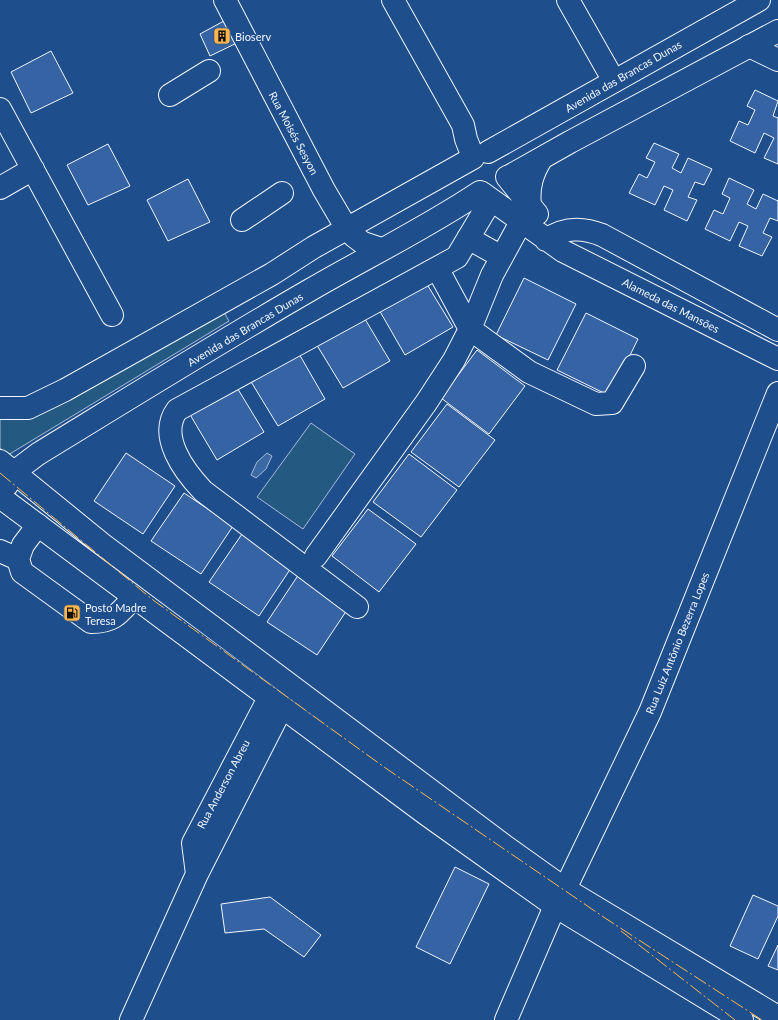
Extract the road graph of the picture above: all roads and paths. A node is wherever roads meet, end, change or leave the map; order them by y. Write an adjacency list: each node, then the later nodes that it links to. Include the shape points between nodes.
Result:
1 (224, 0): 21 (main road, Rua Moisés Sesyon)
2 (393, 0): 12 (main road, via 463,125 472,132)
3 (568, 0): 9 (main road)
4 (747, 2): 9 (main road, Avenida das Brancas Dunas)
5 (778, 31): 6 (main road)
6 (749, 46): 7 (main road); 13 (main road)
7 (778, 60)
8 (209, 71): 10 (main road)
9 (614, 81): 12 (main road, Avenida das Brancas Dunas)
10 (170, 95)
11 (0, 109): 14 (main road)
12 (480, 155): 15 (main road, via 499,156 504,160 507,165); 18 (main road, via 469,163 466,175 472,186); 21 (main road, Avenida das Brancas Dunas)
13 (542, 158): 15 (main road); 19 (main road, via 531,179)
14 (33, 169): 16 (main road); 28 (main road)
15 (507, 177): 18 (main road, via 496,192); 19 (main road, Alameda das Mansões)
16 (0, 188)
17 (282, 193): 20 (main road)
18 (485, 195): 19 (main road, Alameda das Mansões); 22 (main road); 24 (main road, Avenida das Brancas Dunas)
19 (525, 214): 23 (main road, Alameda das Mansões); 25 (main road)
20 (242, 220)
21 (347, 229): 24 (main road, Rua Moisés Sesyon, via 363,243); 27 (main road, Avenida das Brancas Dunas)
22 (468, 238): 25 (main road); 26 (main road, via 457,257)
23 (554, 242): 31 (main road, via 579,228 602,235); 32 (main road, Alameda das Mansões)
24 (381, 249): 29 (main road, Avenida das Brancas Dunas)
25 (502, 257): 30 (main road, via 492,274)
26 (437, 268): 30 (main road); 42 (main road, via 177,410 171,419 171,439 185,470 203,491)
27 (229, 298): 29 (main road); 35 (main road, Avenida das Brancas Dunas, via 28,408)
28 (112, 315)
29 (245, 328): 36 (main road, Avenida das Brancas Dunas, via 38,454)
30 (470, 329): 33 (main road, via 529,372 596,404 612,403); 40 (main road, via 454,360 426,403)
31 (778, 330)
32 (778, 360)
33 (634, 366)
34 (778, 393): 44 (main road, Rua Luiz Antônio Bezerra Lopes, via 650,712)
35 (0, 408)
36 (7, 466): 37 (main road); 44 (main road, via 102,544 506,847)
37 (0, 497): 38 (main road)
38 (38, 524): 39 (main road, via 23,545); 41 (main road)
39 (9, 555): 41 (main road, via 22,572 91,622 115,618)
40 (316, 556)
41 (134, 597): 43 (main road)
42 (357, 607)
43 (275, 703): 44 (main road, via 426,814); 46 (main road, Rua Anderson Abreu, via 193,843 197,874)
44 (560, 897): 45 (main road); 47 (main road, Rua Luiz Antônio Bezerra Lopes); 48 (main road)
45 (778, 1017)
46 (131, 1020)
47 (506, 1020)
48 (742, 1020)

